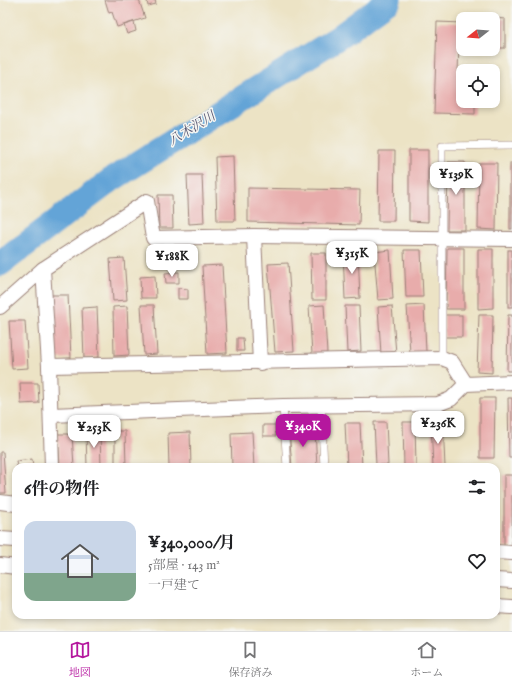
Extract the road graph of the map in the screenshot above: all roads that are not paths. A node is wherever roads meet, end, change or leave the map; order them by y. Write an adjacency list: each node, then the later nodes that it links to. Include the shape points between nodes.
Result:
1 (512, 145): 3 (lane, via 442,146)
2 (254, 236): 3 (street); 5 (street, via 153,238 148,201); 8 (street)
3 (441, 237): 4 (street); 7 (lane)
4 (512, 239)
5 (44, 269): 6 (street); 9 (street)
6 (0, 306)
7 (442, 358): 8 (street); 11 (street, via 452,362)
8 (260, 363): 9 (street)
9 (49, 366): 14 (street)
10 (512, 382): 11 (street)
11 (466, 384): 12 (street, via 451,399 438,404)
12 (321, 405): 13 (street); 17 (lane)
13 (283, 406): 14 (street); 16 (lane)
14 (51, 415): 15 (street)
15 (52, 463)
16 (287, 463)
17 (324, 463)
18 (0, 502): 19 (street)
19 (12, 504)
20 (0, 539): 21 (street)
21 (12, 540)
22 (500, 552): 23 (street)
23 (512, 553)
24 (0, 565): 25 (street)
25 (12, 566)
26 (500, 580): 27 (street)
27 (512, 581)
28 (500, 606): 29 (street)
29 (512, 607)

